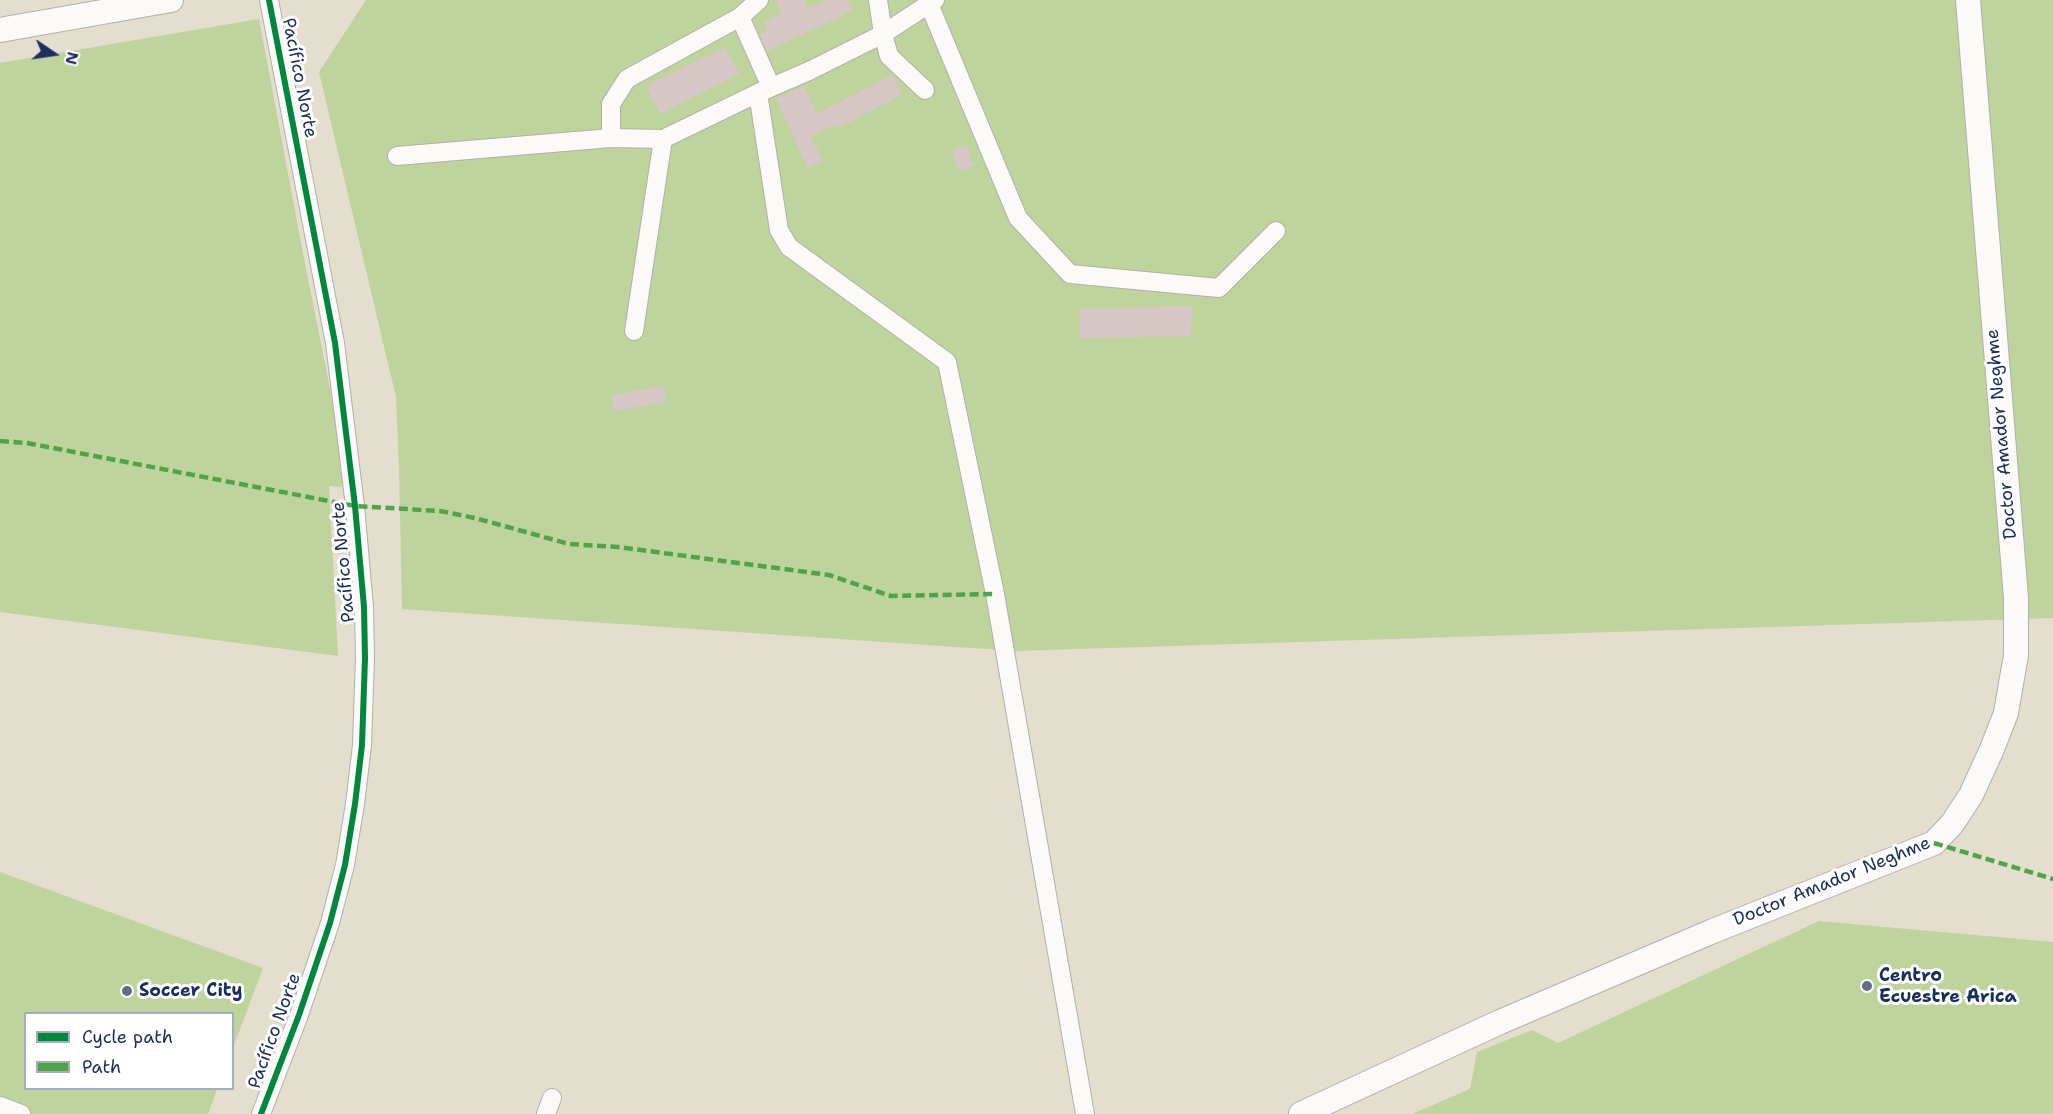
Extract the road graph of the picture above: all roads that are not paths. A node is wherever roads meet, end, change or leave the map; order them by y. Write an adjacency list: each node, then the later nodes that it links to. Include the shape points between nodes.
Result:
1 (171, 0): 8 (main road)
2 (268, 0): 19 (street, Pacífico Norte, via 335,343 355,506 365,658 362,745 345,865 299,1015)
3 (759, 0): 7 (street)
4 (878, 0): 9 (street)
5 (1968, 0): 21 (main road, Doctor Amador Neghme, via 2016,598 2016,655 2006,713 1971,795 1934,843 1500,1022)
6 (932, 2): 9 (street); 15 (street, via 1018,218 1070,274 1219,288)
7 (740, 18): 10 (street); 12 (street, via 627,79 611,104)
8 (0, 30)
9 (883, 34): 10 (street); 11 (street, via 889,56)
10 (765, 90): 13 (street); 20 (street, via 779,230 789,247 947,362 995,594)
11 (925, 90)
12 (611, 138): 13 (street); 14 (street)
13 (663, 139): 16 (street)
14 (397, 156)
15 (1276, 231)
16 (634, 331)
17 (0, 1106): 18 (street)
18 (21, 1114)
19 (261, 1114)
20 (1085, 1114)
21 (1301, 1114)

